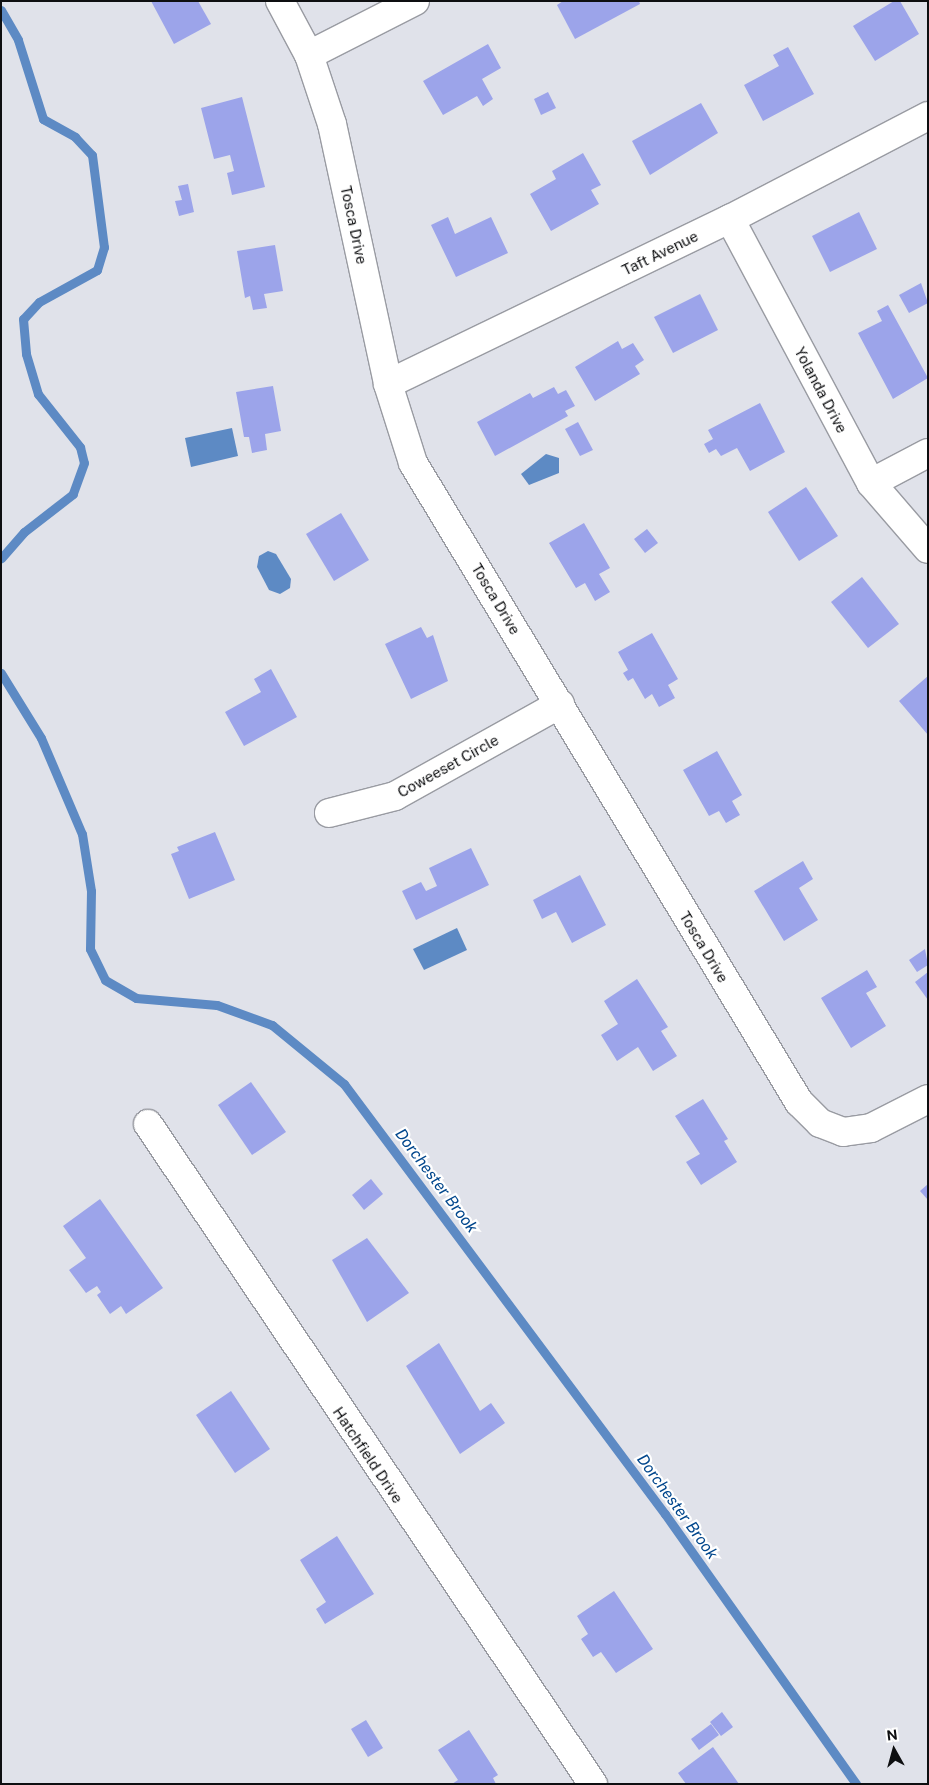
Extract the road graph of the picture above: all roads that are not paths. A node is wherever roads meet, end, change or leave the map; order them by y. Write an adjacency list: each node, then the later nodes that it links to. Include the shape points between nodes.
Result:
1 (280, 1): 3 (street, Tosca Drive)
2 (415, 1): 3 (street)
3 (310, 55): 6 (street, Tosca Drive, via 340,160)
4 (928, 116): 5 (street, Taft Avenue)
5 (730, 219): 6 (street, Taft Avenue); 8 (street, Yolanda Drive)
6 (388, 384): 10 (street, Tosca Drive, via 413,463)
7 (928, 453): 8 (street)
8 (871, 483): 9 (street, Yolanda Drive)
9 (928, 549)
10 (560, 704): 11 (street, Coweeset Circle, via 395,796); 12 (street, Tosca Drive, via 787,1087 820,1123 843,1132 871,1128)
11 (329, 813)
12 (928, 1099)
13 (148, 1124): 14 (street, Hatchfield Drive)
14 (594, 1784)

